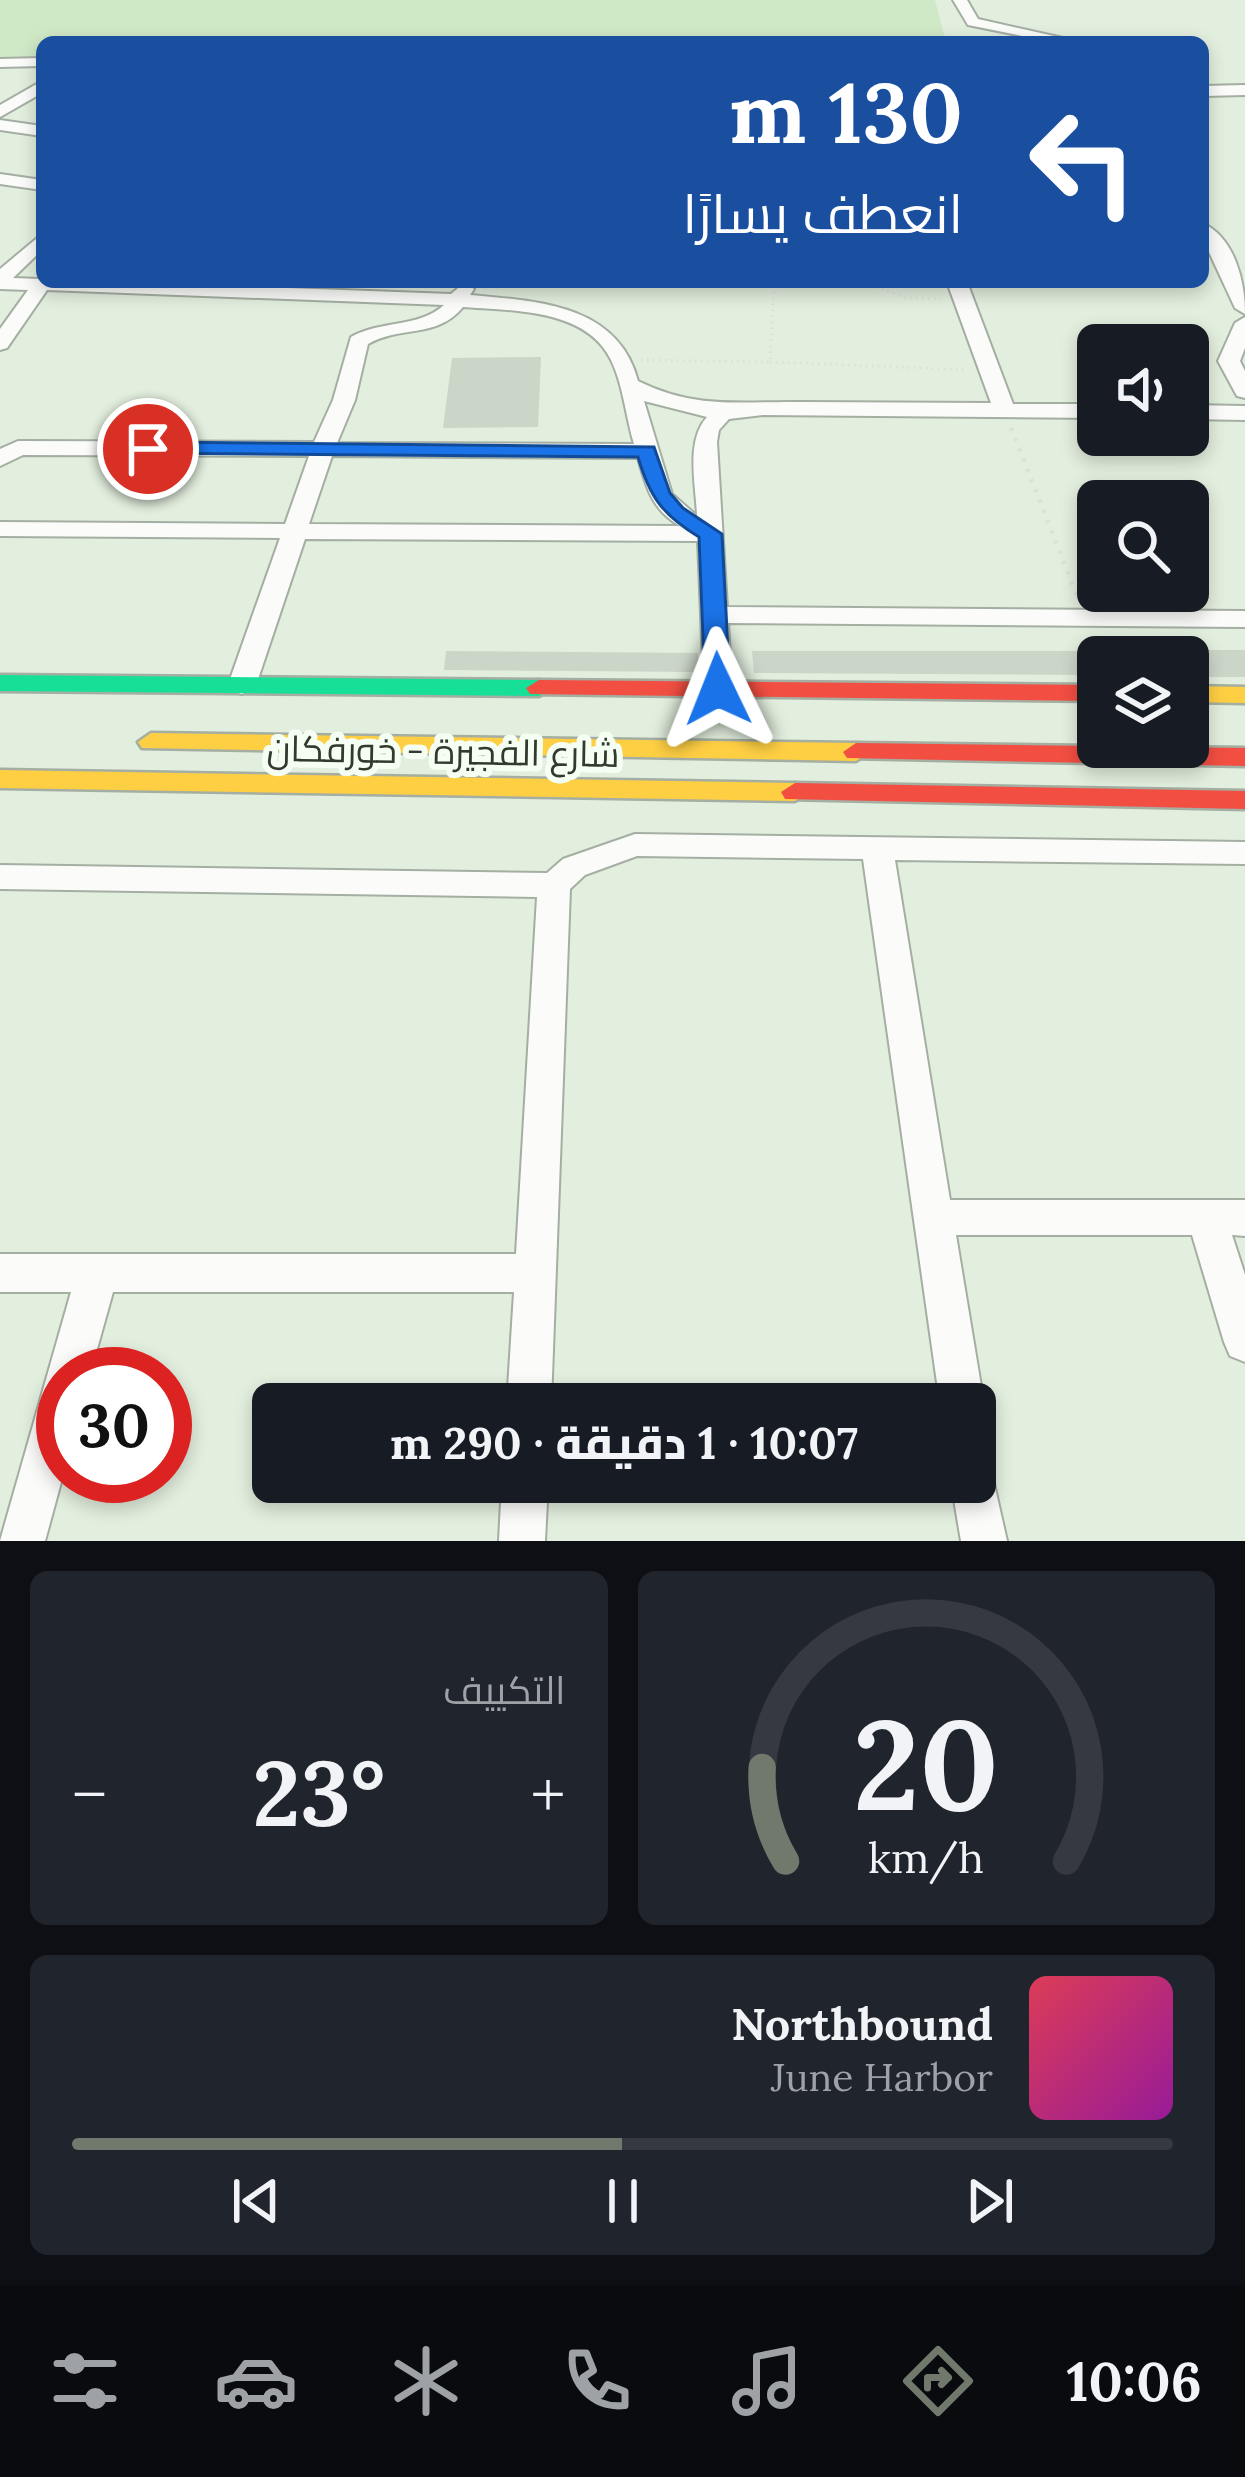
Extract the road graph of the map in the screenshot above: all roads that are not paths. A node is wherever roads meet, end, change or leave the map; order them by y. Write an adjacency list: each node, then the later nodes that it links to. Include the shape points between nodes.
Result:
1 (959, 0): 2 (street, via 973,22)
2 (1044, 36)
3 (36, 62): 4 (street)
4 (0, 63)
5 (36, 90): 8 (street)
6 (1209, 91): 7 (street)
7 (1245, 91)
8 (0, 112)
9 (0, 125): 10 (street)
10 (36, 130)
11 (0, 179): 12 (street)
12 (36, 184)
13 (1209, 237): 16 (street)
14 (1242, 242): 16 (street)
15 (36, 246): 17 (street)
16 (1222, 254): 24 (street)
17 (0, 281): 18 (street)
18 (36, 284)
19 (39, 288): 27 (street)
20 (350, 288): 22 (street)
21 (559, 288): 25 (street)
22 (463, 291): 25 (street); 36 (street, via 436,323 358,341)
23 (961, 291): 30 (street)
24 (1245, 308)
25 (552, 310): 28 (street, via 593,327 622,360)
26 (1245, 323): 29 (street, via 1229,361)
27 (0, 344)
28 (628, 385): 34 (street); 37 (street)
29 (1245, 391)
30 (1004, 410): 31 (street); 34 (street)
31 (1077, 411)
32 (1209, 412): 33 (street)
33 (1245, 412)
34 (722, 413): 40 (street, via 708,429)
35 (6, 446): 36 (street)
36 (322, 451): 37 (street); 39 (street)
37 (647, 451): 40 (street, via 660,495)
38 (0, 529): 39 (street)
39 (294, 530): 40 (street); 44 (street)
40 (711, 534): 41 (street)
41 (715, 615): 42 (street); 45 (street)
42 (1245, 619)
43 (0, 683): 44 (main road)
44 (242, 685): 45 (main road)
45 (718, 689): 46 (main road)
46 (1077, 693)
47 (1209, 694): 48 (main road)
48 (1245, 695)
49 (120, 742): 50 (main road, شارع الفجيرة - خورفكان)
50 (1245, 758)
51 (0, 778): 52 (main road, شارع الفجيرة - خورفكان)
52 (1245, 800)
53 (877, 848): 54 (street); 56 (street, via 635,845 574,867); 57 (street)
54 (1245, 854)
55 (0, 877): 56 (street)
56 (554, 885): 60 (street)
57 (934, 1217): 58 (street); 65 (street)
58 (1226, 1218): 62 (street)
59 (0, 1273): 61 (street)
60 (536, 1273): 61 (street); 64 (street)
61 (97, 1274): 63 (street)
62 (1245, 1342)
63 (77, 1347)
64 (530, 1383)
65 (959, 1383)
66 (36, 1491): 69 (street)
67 (524, 1503): 70 (street)
68 (977, 1503): 71 (street)
69 (22, 1541)
70 (523, 1541)
71 (983, 1541)

